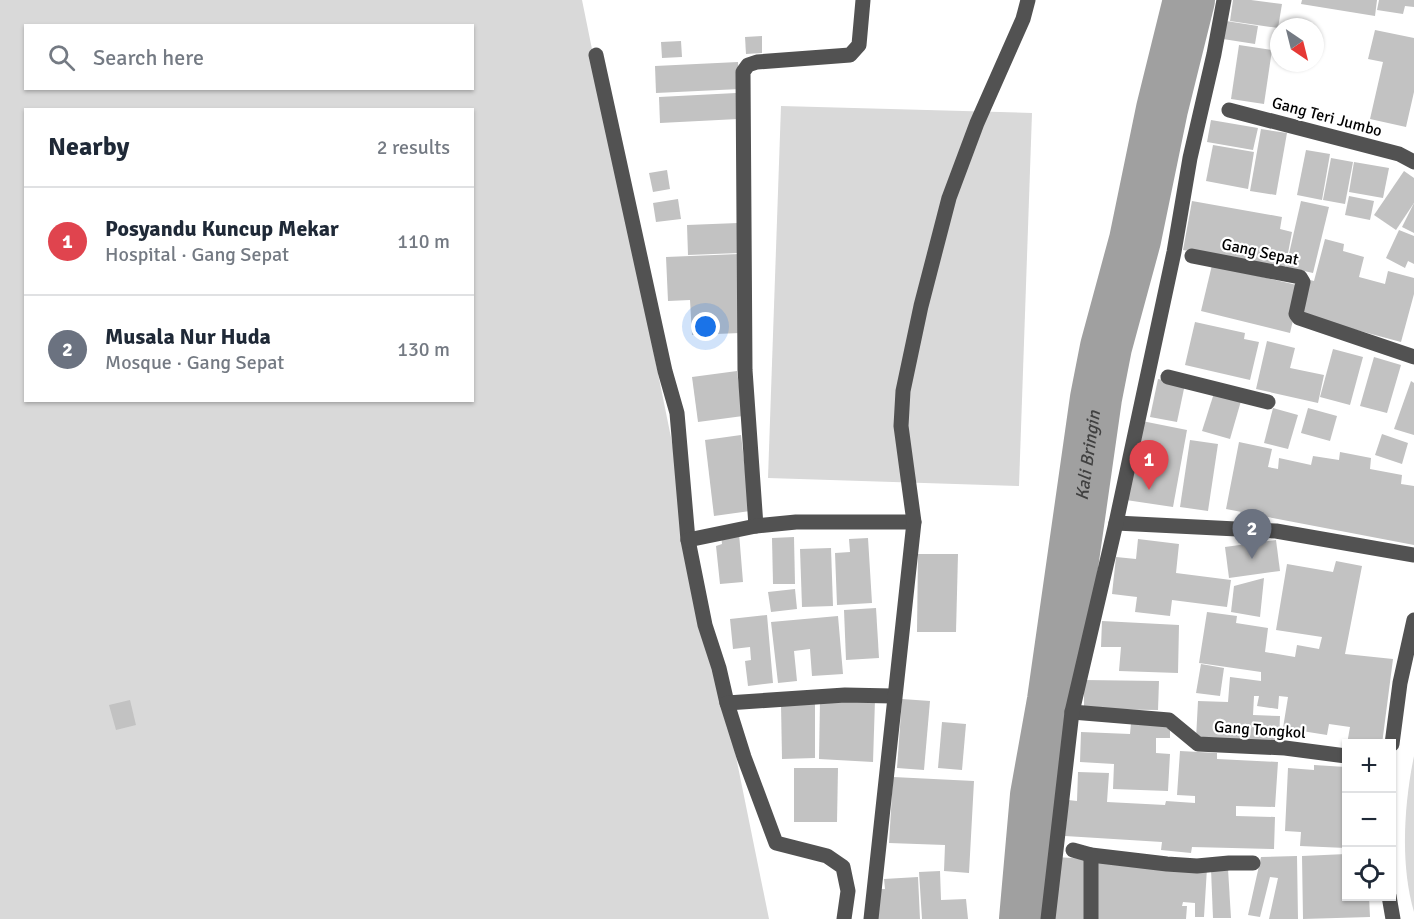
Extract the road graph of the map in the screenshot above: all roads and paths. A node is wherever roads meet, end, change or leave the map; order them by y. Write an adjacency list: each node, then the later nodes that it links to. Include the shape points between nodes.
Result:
1 (863, 0): 13 (street, via 859,45 850,55 758,62 748,65 743,72 745,370)
2 (1028, 0): 11 (street, via 949,198 921,306 903,391 901,426)
3 (1224, 0): 12 (street)
4 (596, 55): 14 (street, via 677,413)
5 (1229, 110): 6 (street, Gang Teri Jumbo, via 1400,154)
6 (1414, 162)
7 (1192, 256): 8 (street, Gang Sepat, via 1300,278 1303,282 1296,314 1299,318)
8 (1414, 357)
9 (1168, 377): 10 (street)
10 (1268, 402)
11 (914, 522): 13 (street); 17 (street)
12 (1116, 523): 15 (street, via 1276,531); 19 (street)
13 (756, 526): 14 (street)
14 (688, 540): 18 (street, via 705,625)
15 (1414, 555)
16 (1414, 620): 20 (street)
17 (893, 696): 18 (street, via 845,695); 27 (street)
18 (727, 703): 26 (street, via 776,843 827,856 843,867 848,891)
19 (1072, 712): 21 (street, Gang Tongkol, via 1169,720 1198,744); 28 (street)
20 (1393, 739)
21 (1342, 755)
22 (1073, 850): 23 (street)
23 (1091, 855): 24 (street, via 1197,866); 29 (street)
24 (1253, 863)
25 (1390, 901): 30 (street)
26 (844, 919)
27 (871, 919)
28 (1048, 919)
29 (1091, 919)
30 (1393, 919)

